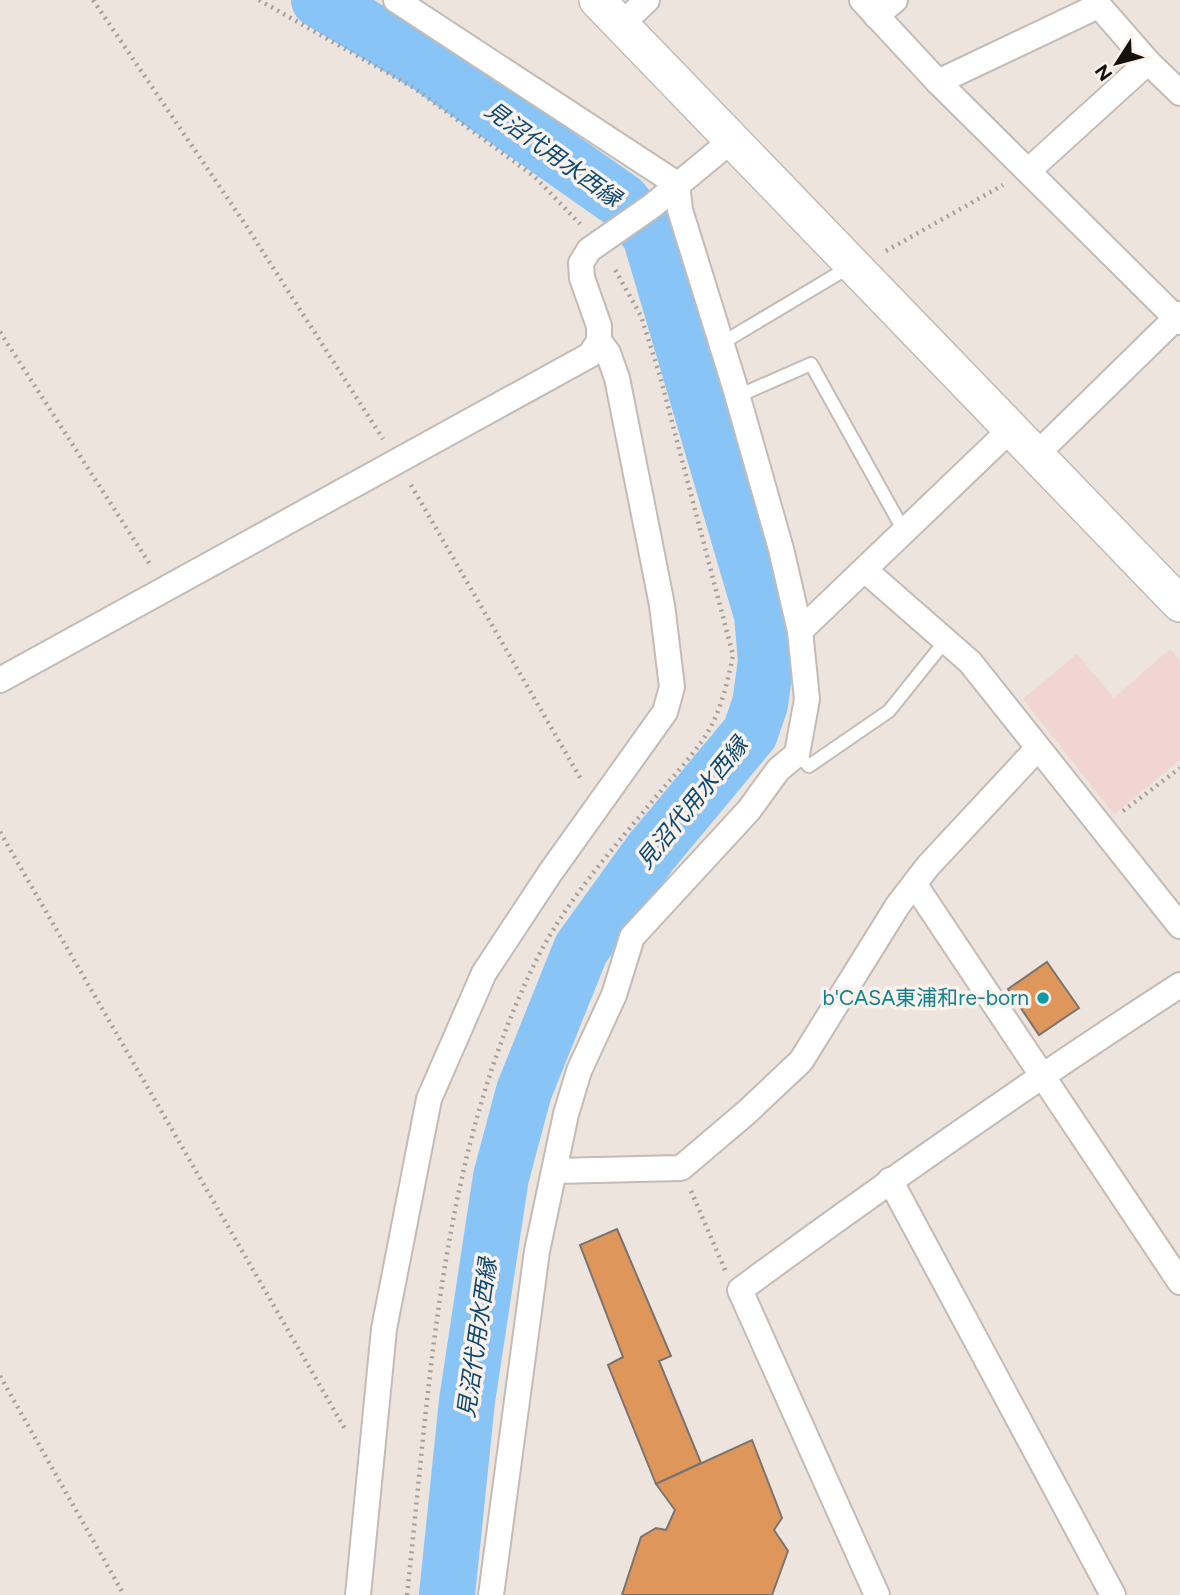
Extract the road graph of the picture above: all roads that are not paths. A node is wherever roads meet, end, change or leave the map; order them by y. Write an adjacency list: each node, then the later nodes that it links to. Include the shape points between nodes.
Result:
1 (396, 0): 12 (street)
2 (597, 0): 6 (street)
3 (647, 0): 6 (street)
4 (1096, 3): 7 (street); 8 (street)
5 (878, 5): 8 (street)
6 (621, 25): 10 (street)
7 (1148, 62): 9 (street); 11 (street)
8 (939, 82): 11 (street)
9 (1179, 88)
10 (732, 139): 12 (street); 13 (street)
11 (1028, 171): 14 (street)
12 (677, 184): 15 (street, via 589,250 581,263); 16 (street, via 680,209)
13 (867, 259): 16 (lane); 18 (street)
14 (1179, 318): 19 (street)
15 (599, 341): 25 (street, via 590,355 574,365); 35 (street, via 617,378 662,605 672,687 665,712 484,973 429,1099 384,1329)
16 (722, 343): 17 (street)
17 (738, 396): 20 (lane, via 811,364); 23 (street)
18 (1012, 428): 19 (street); 20 (street)
19 (1037, 454): 22 (street)
20 (904, 531): 21 (street)
21 (866, 571): 23 (street); 24 (street)
22 (1180, 604)
23 (800, 631): 27 (street, via 807,698)
24 (946, 640): 26 (street, via 970,662); 27 (lane, via 889,711 809,766)
25 (0, 680)
26 (1037, 749): 28 (street); 29 (street)
27 (797, 754): 32 (street, via 632,937 614,995 579,1070)
28 (915, 885): 31 (street); 32 (street, via 802,1061 681,1168)
29 (1180, 926)
30 (1180, 985): 31 (street)
31 (1042, 1074): 33 (street); 34 (street)
32 (555, 1171): 36 (street, via 537,1251)
33 (890, 1180): 37 (street, via 740,1290); 38 (street)
34 (1180, 1282)
35 (358, 1595)
36 (491, 1595)
37 (877, 1595)
38 (1113, 1595)

